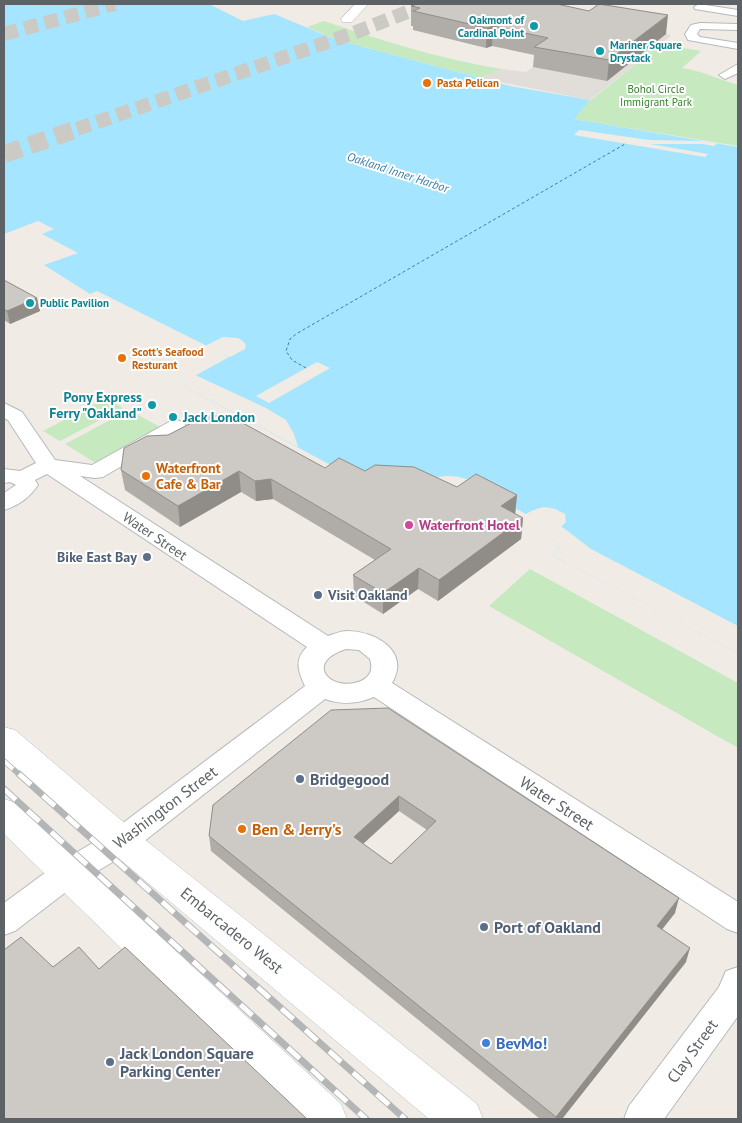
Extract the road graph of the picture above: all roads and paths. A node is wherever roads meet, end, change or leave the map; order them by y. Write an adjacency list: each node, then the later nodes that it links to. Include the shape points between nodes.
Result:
1 (362, 4): 4 (street)
2 (700, 7): 3 (street)
3 (738, 14)
4 (347, 18)
5 (738, 27): 6 (street, via 700,26 691,34 698,40)
6 (738, 46)
7 (738, 68): 8 (street)
8 (725, 75)
9 (4, 409): 11 (street, Water Street, via 15,416)
10 (176, 426): 11 (street, via 95,472)
11 (48, 464): 12 (street); 14 (street, Water Street)
12 (13, 477): 13 (street, via 27,485)
13 (4, 503)
14 (324, 646): 15 (street, via 357,641 377,649 383,656 386,671); 16 (street, via 316,652 310,666 315,681)
15 (375, 685): 16 (street, via 355,694 331,692); 21 (street, Water Street)
16 (322, 687): 19 (street, Washington Street)
17 (4, 739): 19 (street, Embarcadero West)
18 (4, 813): 20 (street)
19 (122, 841): 20 (street, Washington Street); 25 (street, Embarcadero West)
20 (68, 872): 22 (street, Washington Street); 24 (street)
21 (738, 919)
22 (4, 920)
23 (738, 982): 26 (street, Clay Street, via 733,996)
24 (326, 1119)
25 (462, 1119)
26 (642, 1119)

